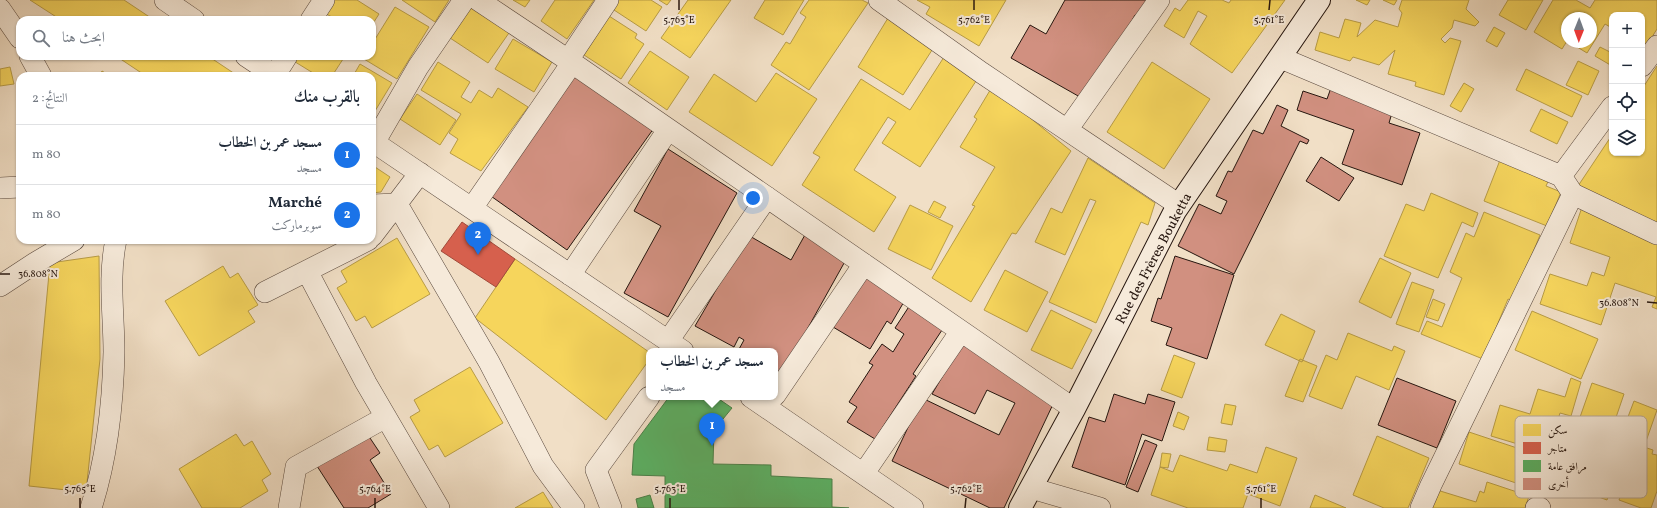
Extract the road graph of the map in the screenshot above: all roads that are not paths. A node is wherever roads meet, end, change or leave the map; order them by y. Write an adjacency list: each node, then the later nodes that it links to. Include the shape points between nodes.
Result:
1 (165, 0): 10 (street)
2 (324, 0): 11 (street)
3 (464, 0): 26 (street, via 418,67)
4 (478, 0): 18 (street)
5 (608, 0): 18 (street)
6 (879, 0): 25 (street)
7 (1159, 0): 25 (street)
8 (1319, 0): 14 (main road, Rue des Frères Bouketta)
9 (0, 9): 12 (street)
10 (188, 16)
11 (314, 16)
12 (16, 32)
13 (1657, 46): 19 (street)
14 (1281, 58): 29 (street); 36 (main road, Rue des Frères Bouketta)
15 (32, 60): 20 (street)
16 (252, 60): 21 (street)
17 (285, 60): 22 (street)
18 (570, 61): 24 (street); 37 (street)
19 (1645, 62)
20 (39, 72)
21 (269, 72)
22 (277, 72)
23 (1609, 111): 29 (street)
24 (668, 130): 33 (street); 45 (street)
25 (1067, 130): 36 (street)
26 (376, 137)
27 (376, 144): 28 (street)
28 (420, 173): 34 (street); 37 (street)
29 (1561, 176): 32 (street)
30 (16, 187): 31 (street)
31 (0, 188)
32 (1574, 194): 39 (street); 65 (street)
33 (767, 197): 43 (street); 49 (street)
34 (398, 204): 35 (street); 38 (street); 60 (street, via 489,362 544,466)
35 (376, 205)
36 (1180, 205): 53 (main road, Rue des Frères Bouketta)
37 (472, 208): 45 (street)
38 (376, 231)
39 (1657, 234)
40 (67, 244): 46 (street)
41 (115, 244): 57 (street, via 112,260 112,393 102,464)
42 (360, 244): 44 (street)
43 (864, 264): 48 (street); 50 (street)
44 (307, 271): 47 (street); 54 (street)
45 (570, 275): 49 (street)
46 (0, 286)
47 (266, 292)
48 (961, 331): 53 (street); 55 (street)
49 (679, 348)
50 (778, 384)
51 (647, 400): 61 (street, via 596,470)
52 (768, 400): 55 (street)
53 (1074, 409): 56 (main road, Rue des Frères Bouketta)
54 (386, 416): 58 (street, via 296,467); 59 (street)
55 (864, 473): 62 (street)
56 (1031, 488): 63 (main road, Rue des Frères Bouketta); 64 (street)
57 (91, 508)
58 (289, 508)
59 (439, 508)
60 (574, 508)
61 (611, 508)
62 (913, 508)
63 (1020, 508)
64 (1100, 508)
65 (1421, 508)
66 (1536, 508): 67 (street)
67 (1540, 508)

